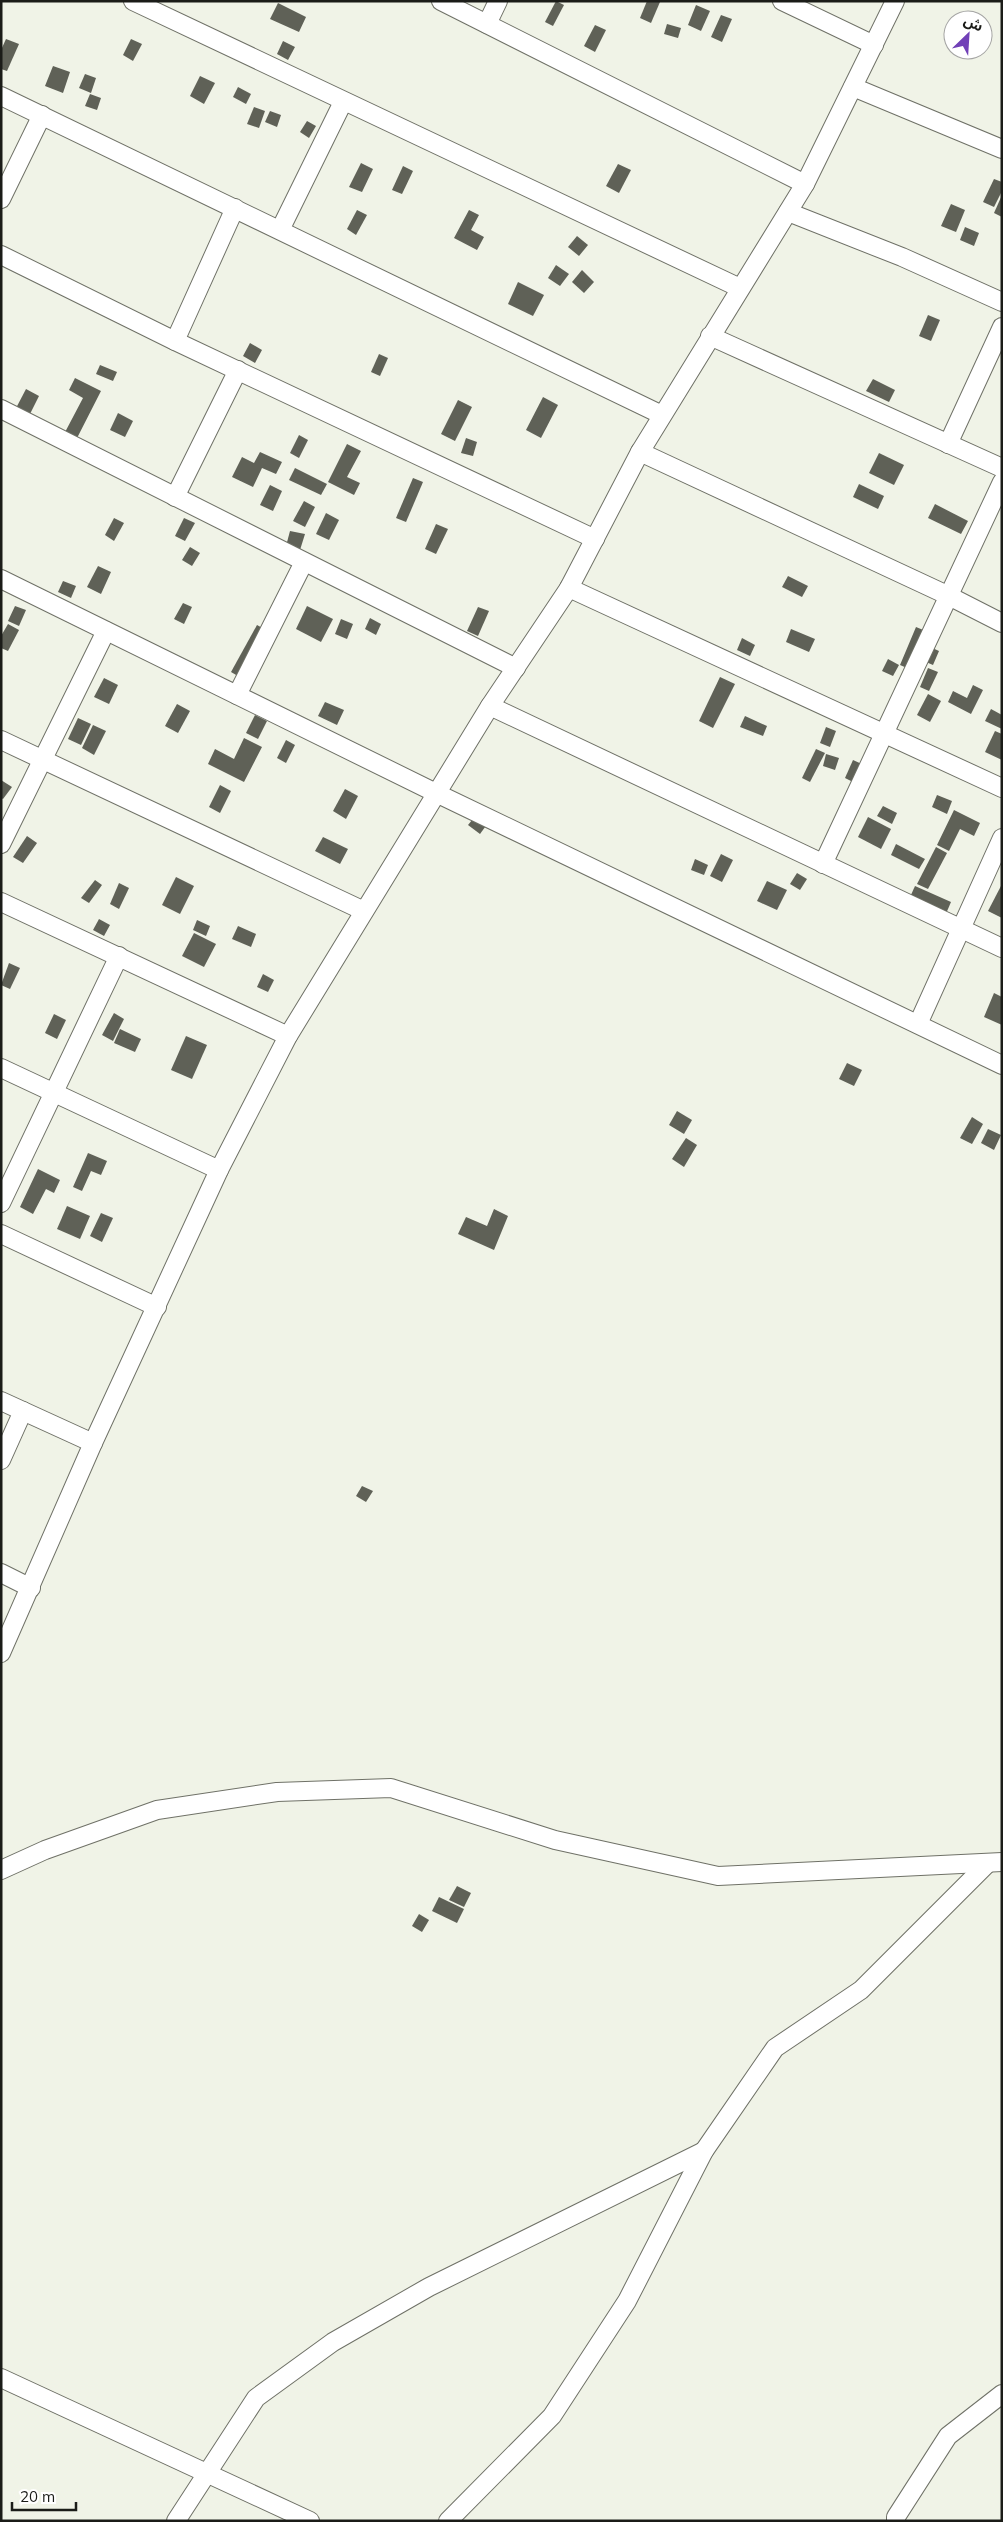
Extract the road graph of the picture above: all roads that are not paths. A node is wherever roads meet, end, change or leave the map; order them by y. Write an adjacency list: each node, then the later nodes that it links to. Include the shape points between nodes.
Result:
1 (133, 1): 10 (street)
2 (441, 1): 6 (street)
3 (498, 1): 6 (street)
4 (782, 1): 7 (street)
5 (895, 1): 7 (street)
6 (487, 24): 13 (street)
7 (874, 45): 8 (street)
8 (853, 87): 12 (street); 13 (street)
9 (1, 96): 11 (street)
10 (343, 102): 17 (street); 19 (street)
11 (42, 115): 14 (street); 15 (street)
12 (1002, 149)
13 (805, 184): 16 (street)
14 (1, 199)
15 (235, 208): 17 (street); 23 (street)
16 (788, 212): 19 (street); 20 (street, via 902,257)
17 (280, 230): 26 (street)
18 (1, 255): 23 (street)
19 (740, 288): 22 (street)
20 (1002, 302)
21 (1002, 328): 27 (street)
22 (710, 336): 26 (street); 27 (street)
23 (175, 340): 24 (street)
24 (238, 370): 31 (street); 32 (street)
25 (1, 410): 31 (street)
26 (662, 415): 28 (street)
27 (948, 444): 29 (street)
28 (640, 452): 32 (street); 36 (street)
29 (1002, 468)
30 (1002, 482): 36 (street)
31 (175, 497): 33 (street)
32 (595, 539): 35 (street)
33 (304, 562): 39 (street); 40 (street)
34 (1, 580): 38 (street)
35 (569, 588): 39 (street); 42 (street)
36 (948, 595): 37 (street); 42 (street)
37 (1002, 623)
38 (106, 631): 40 (street); 44 (street)
39 (516, 668): 41 (street)
40 (237, 696): 46 (street)
41 (490, 706): 46 (street); 49 (street)
42 (884, 734): 45 (street); 49 (street)
43 (1, 740): 44 (street)
44 (43, 760): 48 (street); 51 (street)
45 (1002, 788)
46 (436, 793): 51 (street); 55 (street)
47 (1002, 838): 52 (street)
48 (1, 844)
49 (823, 864): 52 (street)
50 (1, 902): 54 (street)
51 (364, 912): 56 (street)
52 (960, 928): 53 (street); 55 (street)
53 (1002, 948)
54 (118, 956): 56 (street); 59 (street)
55 (918, 1024): 57 (street)
56 (288, 1036): 60 (street)
57 (1002, 1065)
58 (1, 1068): 59 (street)
59 (52, 1092): 60 (street); 61 (street)
60 (219, 1170): 63 (street)
61 (1, 1203)
62 (1, 1234): 63 (street)
63 (157, 1307): 66 (street)
64 (1, 1401): 65 (street)
65 (23, 1411): 66 (street); 67 (street)
66 (93, 1444): 69 (street)
67 (1, 1460)
68 (1, 1573): 69 (street)
69 (31, 1588): 70 (street)
70 (1, 1652)
71 (994, 1863): 72 (street, via 718,1876 555,1840 391,1788 277,1792 157,1810 45,1850); 73 (street, via 861,1990 775,2048)
72 (1, 1870)
73 (704, 2151): 76 (street, via 429,2287 333,2342 256,2398); 79 (street, via 627,2301 552,2416)
74 (1, 2378): 76 (street)
75 (1002, 2394): 80 (street, via 948,2436)
76 (207, 2474): 77 (street); 78 (street)
77 (176, 2521)
78 (310, 2521)
79 (448, 2521)
80 (896, 2521)

